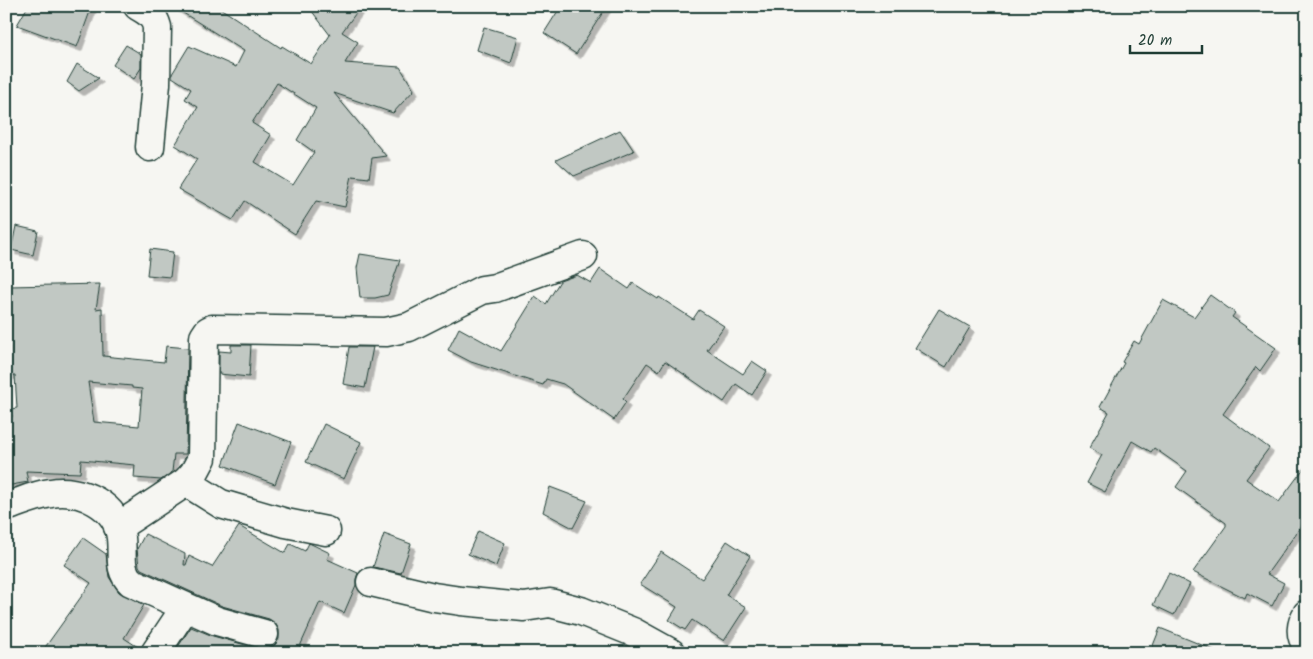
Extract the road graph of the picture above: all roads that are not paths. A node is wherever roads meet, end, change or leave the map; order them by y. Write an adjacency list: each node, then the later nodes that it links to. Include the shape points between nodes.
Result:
1 (138, 6): 2 (street, via 150,13 157,27)
2 (150, 147)
3 (583, 256): 4 (street, via 482,290 398,330 208,330 204,337 202,458)
4 (186, 482): 6 (street); 7 (street, via 221,504 286,523)
5 (6, 507): 6 (street, via 51,492 68,492 105,506)
6 (118, 528): 9 (street, via 125,576)
7 (326, 530)
8 (371, 582): 14 (street, via 461,601 524,607 550,603 581,611 633,632)
9 (185, 608): 11 (street); 13 (street)
10 (1307, 614): 12 (street, via 1301,631)
11 (264, 634)
12 (1307, 645)
13 (155, 653)
14 (671, 653)

